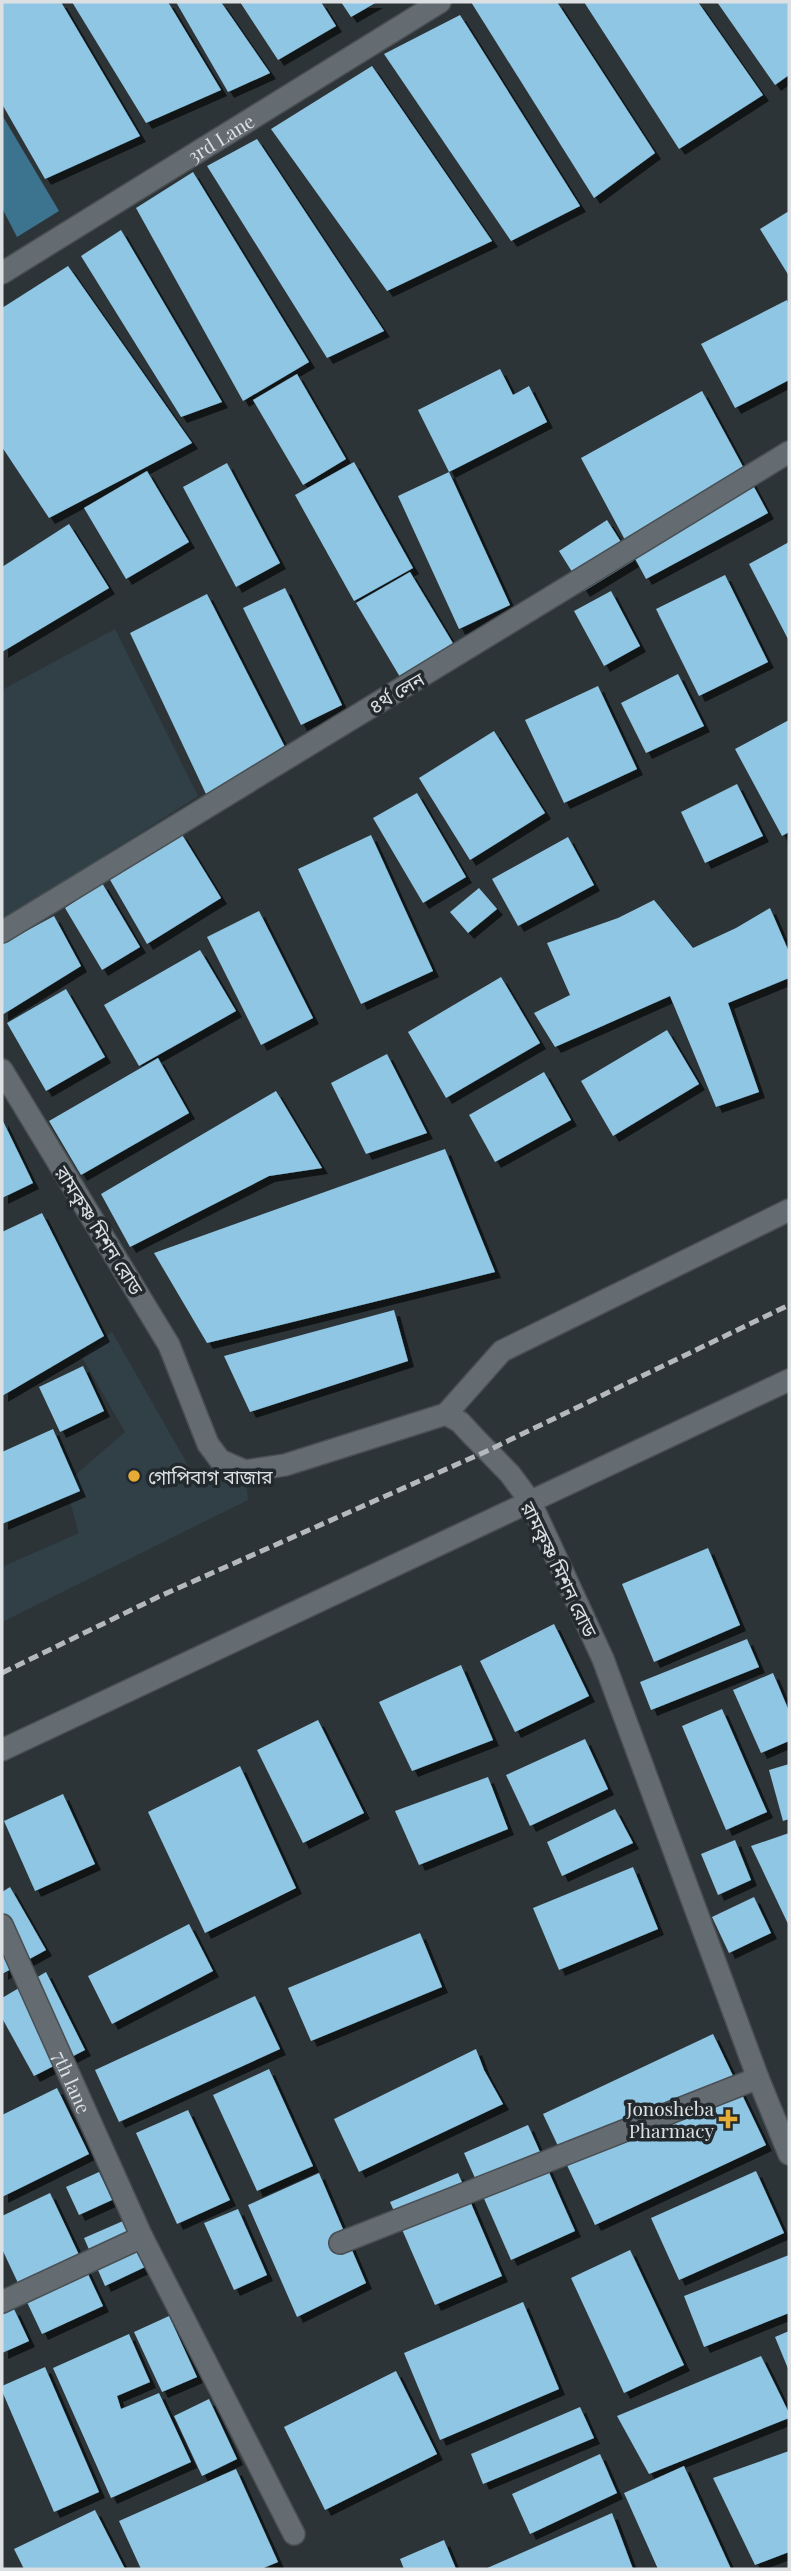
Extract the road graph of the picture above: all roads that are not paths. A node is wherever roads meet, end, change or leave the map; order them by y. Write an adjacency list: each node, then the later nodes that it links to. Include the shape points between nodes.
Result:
1 (440, 2): 2 (street, 3rd Lane)
2 (2, 273)
3 (789, 452): 4 (street, ৪র্থ লেন)
4 (2, 932)
5 (2, 1070): 8 (street, রামকৃষ্ণ মিশন রোড, via 156,1321 208,1444 220,1460 245,1471 285,1465)
6 (789, 1210): 8 (street, via 502,1351)
7 (789, 1380): 9 (street)
8 (446, 1414): 9 (street, রামকৃষ্ণ মিশন রোড, via 460,1422)
9 (530, 1501): 10 (street); 12 (street, রামকৃষ্ণ মিশন রোড, via 603,1659)
10 (2, 1750)
11 (2, 1925): 14 (street, 7th lane)
12 (758, 2078): 13 (street, রামকৃষ্ণ মিশন রোড); 15 (street)
13 (789, 2154)
14 (142, 2237): 16 (street); 17 (street, 7th lane)
15 (340, 2243)
16 (2, 2302)
17 (294, 2534)

